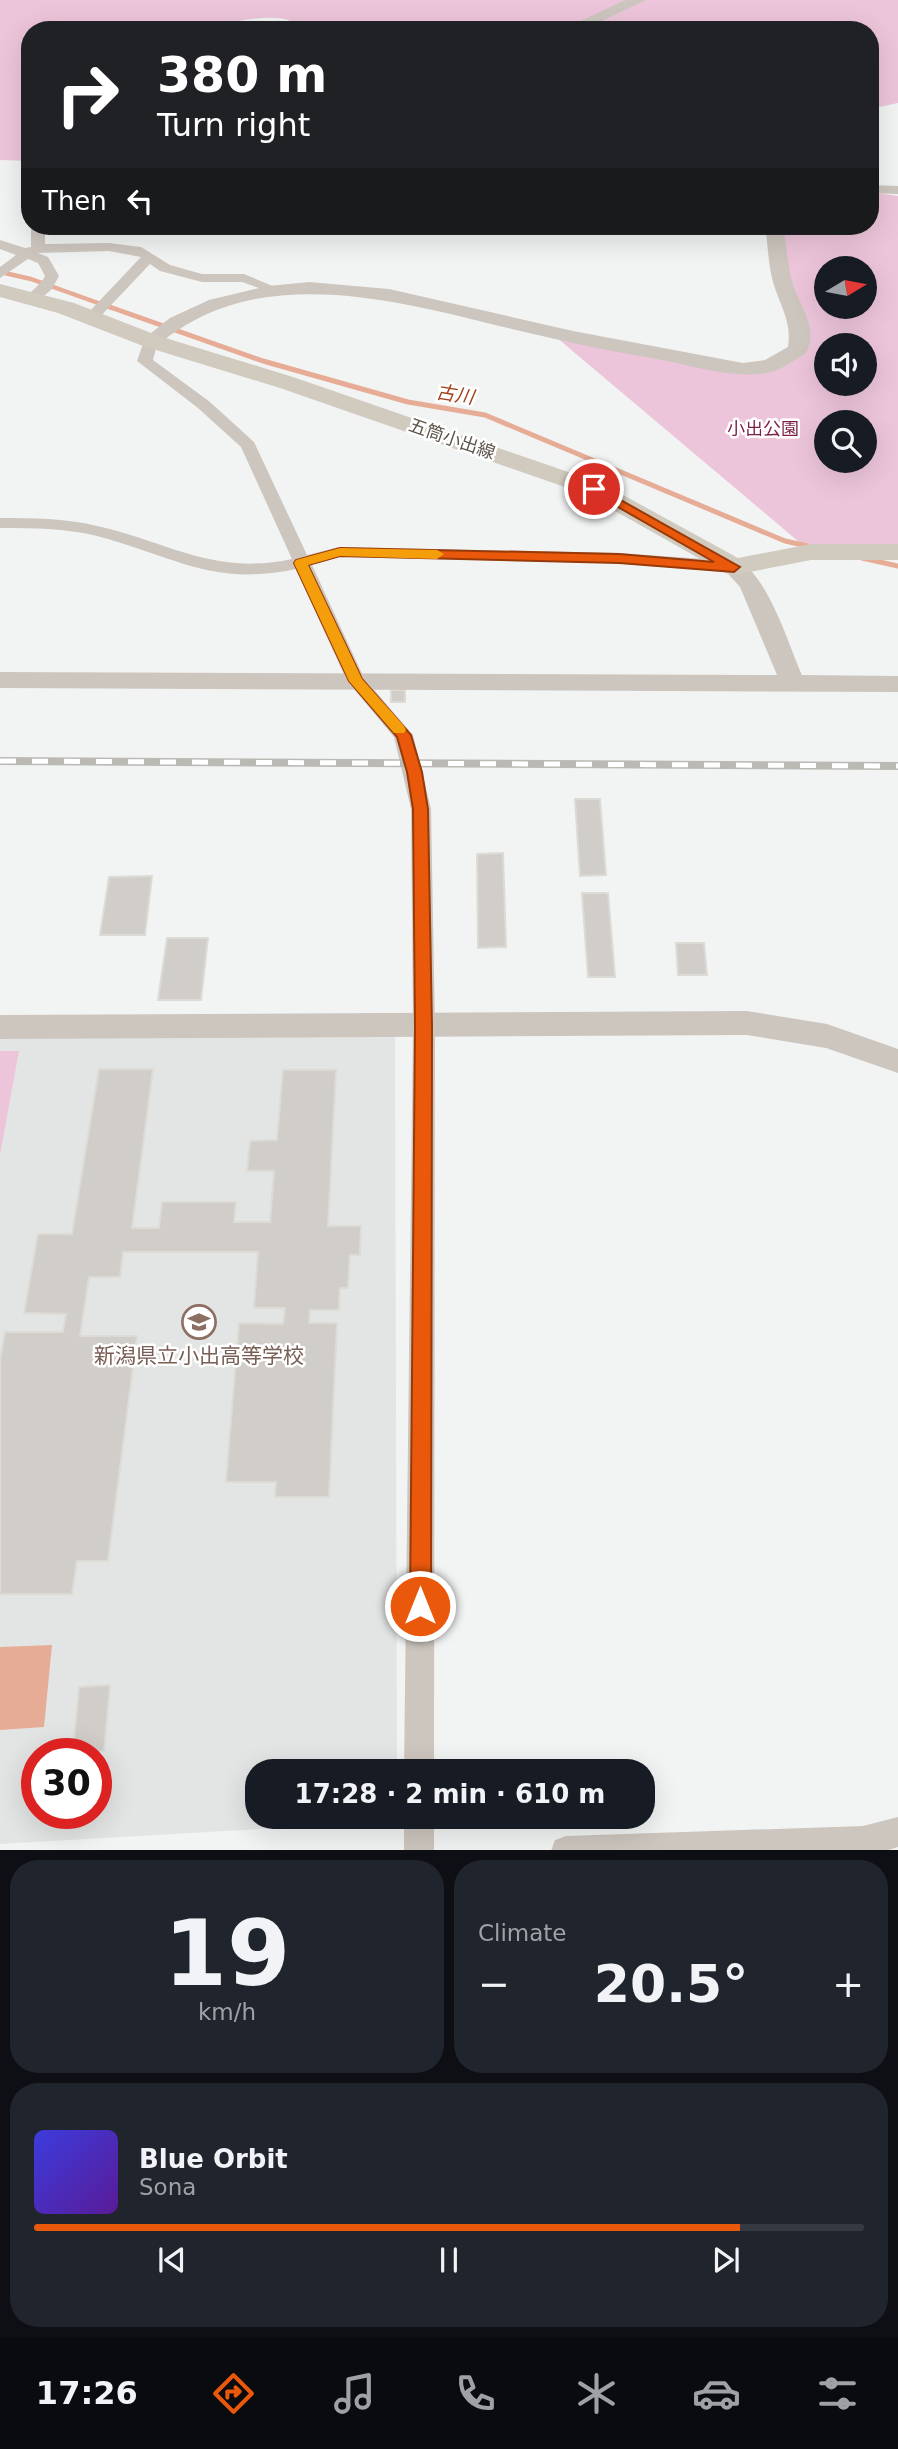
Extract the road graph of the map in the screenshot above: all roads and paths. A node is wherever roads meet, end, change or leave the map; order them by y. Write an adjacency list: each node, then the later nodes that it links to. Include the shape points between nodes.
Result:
1 (638, 0): 2 (street)
2 (590, 21)
3 (879, 189): 4 (street)
4 (898, 190)
5 (36, 235): 8 (street)
6 (775, 235): 12 (street, via 780,271 801,335 798,349 771,366 743,369 353,288)
7 (0, 244): 8 (street)
8 (33, 251): 9 (street, via 109,247 141,251); 10 (street); 13 (street, via 52,275)
9 (149, 257): 12 (street, via 165,268 202,278 244,278); 14 (street)
10 (0, 274)
11 (0, 290): 13 (main road, 五筒小出線)
12 (275, 290): 15 (street, via 200,310 165,328)
13 (32, 299): 14 (main road, 五筒小出線)
14 (91, 318): 15 (main road, 五筒小出線)
15 (152, 341): 18 (street, via 145,361 248,445); 19 (main road, 五筒小出線, via 594,489)
16 (0, 523): 18 (street, via 81,527 225,569)
17 (898, 552): 19 (main road, via 811,552)
18 (300, 563): 19 (street, via 340,552 619,558); 21 (street)
19 (734, 567): 23 (street, via 750,584)
20 (0, 680): 21 (street)
21 (356, 681): 23 (street); 25 (street, via 403,735 415,772 421,809)
22 (898, 684): 23 (street)
23 (794, 685)
24 (0, 1027): 25 (street)
25 (424, 1027): 26 (street, via 747,1023 827,1036); 27 (street)
26 (898, 1061)
27 (419, 1759)
28 (419, 1829): 30 (street)
29 (898, 1832): 31 (street, via 863,1841)
30 (419, 1850)
31 (566, 1850)

